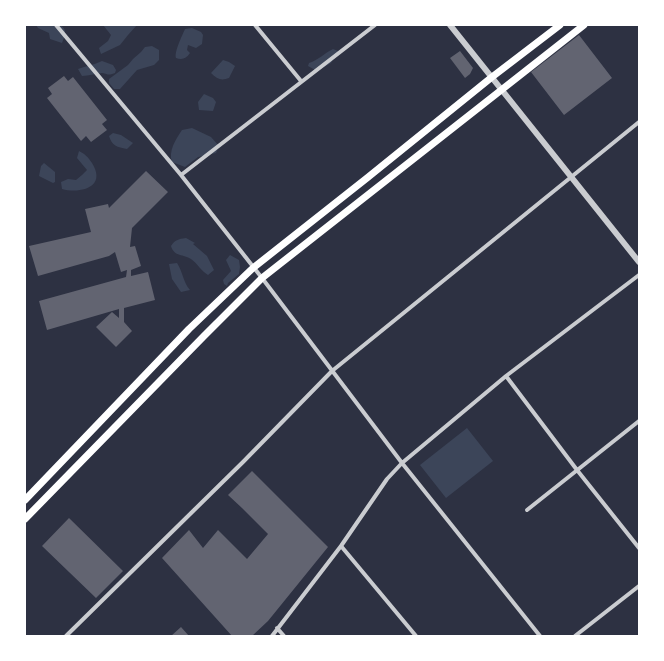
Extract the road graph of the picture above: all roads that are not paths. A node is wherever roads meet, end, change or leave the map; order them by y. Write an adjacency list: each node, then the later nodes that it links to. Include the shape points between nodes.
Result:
1 (56, 25): 11 (street)
2 (255, 25): 8 (street)
3 (375, 25): 8 (street)
4 (450, 25): 7 (street)
5 (560, 25): 7 (main road)
6 (584, 25): 9 (main road)
7 (492, 76): 9 (street); 13 (main road)
8 (301, 82): 11 (street)
9 (501, 89): 12 (street); 14 (main road)
10 (639, 122): 12 (street)
11 (181, 175): 16 (street)
12 (572, 177): 15 (street); 19 (street)
13 (367, 178): 14 (main road); 16 (main road)
14 (376, 189): 18 (main road)
15 (639, 262)
16 (253, 268): 18 (street); 24 (main road, via 189,329)
17 (639, 275): 20 (street)
18 (262, 278): 19 (street); 26 (main road)
19 (332, 371): 22 (street); 31 (street)
20 (506, 376): 22 (street); 23 (street)
21 (639, 421): 23 (street)
22 (402, 463): 27 (street, via 387,479); 35 (street)
23 (577, 470): 25 (street); 28 (street)
24 (25, 500)
25 (526, 510)
26 (25, 519)
27 (342, 546): 30 (street); 34 (street)
28 (639, 548)
29 (639, 586): 36 (street)
30 (277, 628): 32 (street); 33 (street)
31 (66, 636)
32 (272, 636)
33 (284, 636)
34 (416, 636)
35 (540, 636)
36 (575, 636)

